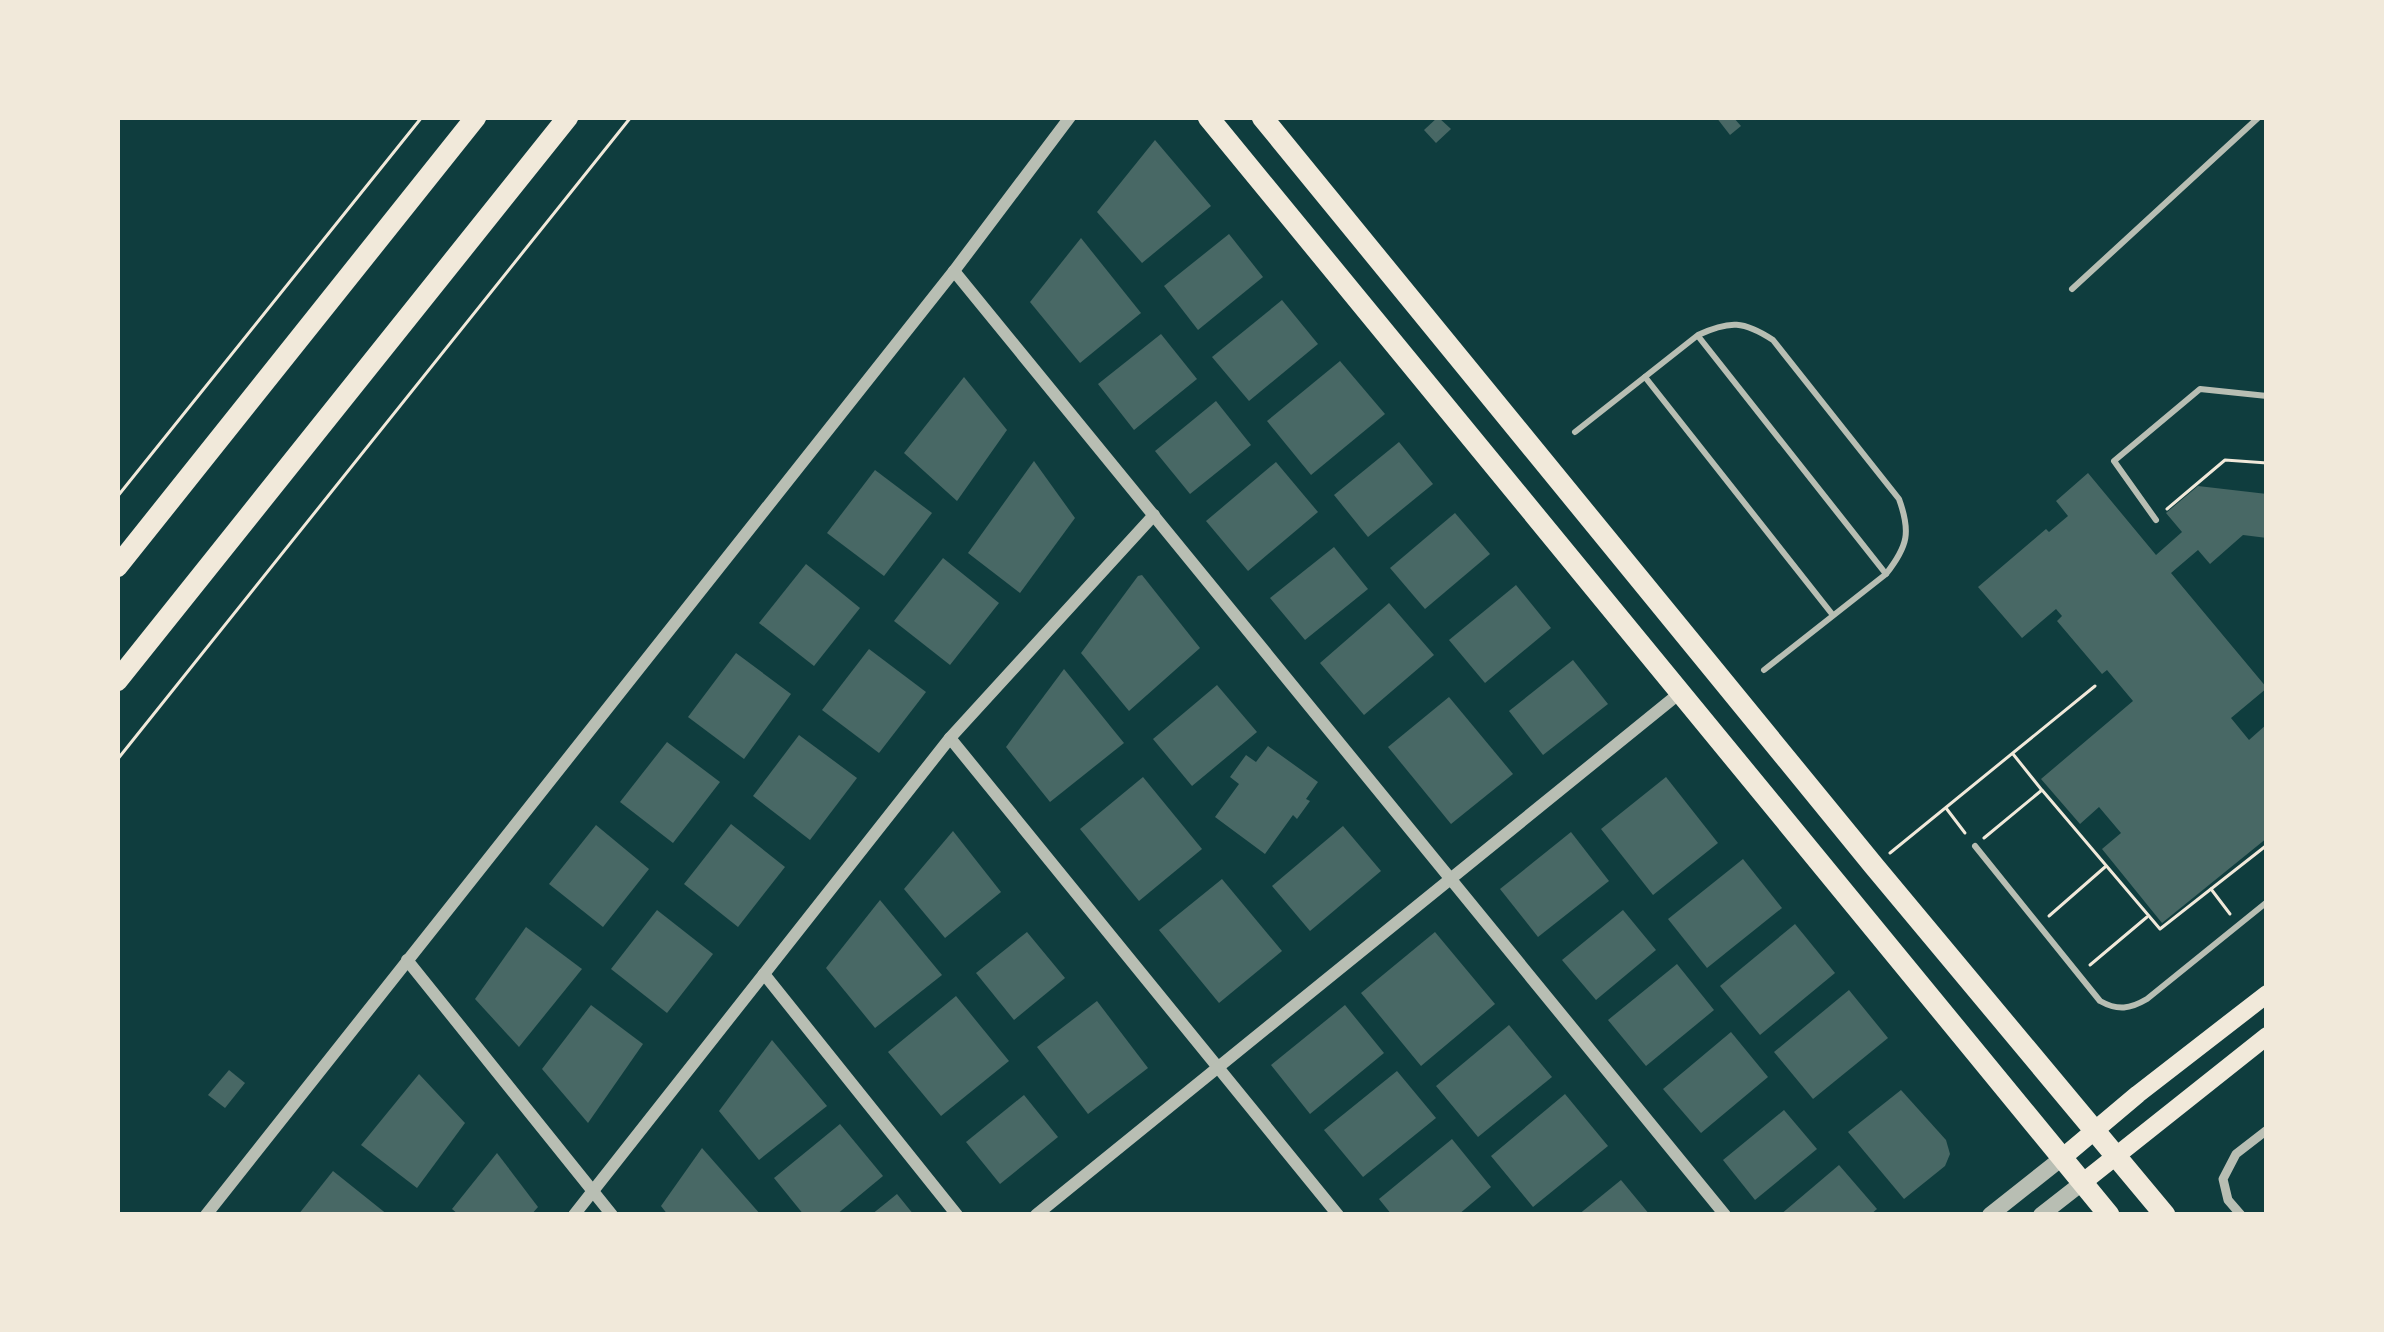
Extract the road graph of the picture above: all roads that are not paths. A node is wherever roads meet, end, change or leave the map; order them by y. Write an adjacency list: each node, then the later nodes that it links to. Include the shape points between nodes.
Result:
1 (476, 117): 15 (main road)
2 (568, 117): 19 (main road)
3 (1070, 117): 7 (street)
4 (1208, 117): 20 (main road)
5 (1262, 117): 31 (main road)
6 (2259, 117): 8 (lane)
7 (954, 271): 13 (street); 25 (street)
8 (2072, 290)
9 (1698, 335): 10 (lane); 16 (lane); 16 (lane, via 1750,325 1773,340 1899,499 1908,526)
10 (1645, 377): 12 (lane); 17 (lane)
11 (2267, 396): 14 (lane, via 2200,389 2114,461)
12 (1576, 432)
13 (1154, 515): 21 (street); 23 (street)
14 (2156, 520)
15 (117, 567)
16 (1886, 574): 17 (lane)
17 (1833, 615): 18 (lane)
18 (1764, 670)
19 (117, 681)
20 (1681, 692): 23 (street); 33 (main road)
21 (950, 738): 26 (street); 29 (street)
22 (1975, 846): 24 (lane, via 2114,1009 2133,1007)
23 (1451, 879): 29 (street); 42 (street)
24 (2267, 902)
25 (406, 961): 35 (street); 36 (street)
26 (764, 974): 35 (street); 39 (street)
27 (2267, 994): 31 (main road)
28 (2267, 1036): 32 (main road)
29 (1218, 1068): 40 (street); 41 (street)
30 (2267, 1130): 47 (street, via 2236,1154 2223,1179)
31 (2095, 1131): 32 (main road); 33 (main road)
32 (2115, 1156): 34 (main road); 46 (main road)
33 (2062, 1158): 34 (main road); 43 (street)
34 (2082, 1183): 44 (street); 45 (main road)
35 (593, 1191): 37 (street); 38 (street)
36 (206, 1215)
37 (574, 1215)
38 (612, 1215)
39 (957, 1215)
40 (1036, 1215)
41 (1337, 1215)
42 (1725, 1215)
43 (1990, 1215)
44 (2041, 1215)
45 (2109, 1215)
46 (2165, 1215)
47 (2241, 1215)

